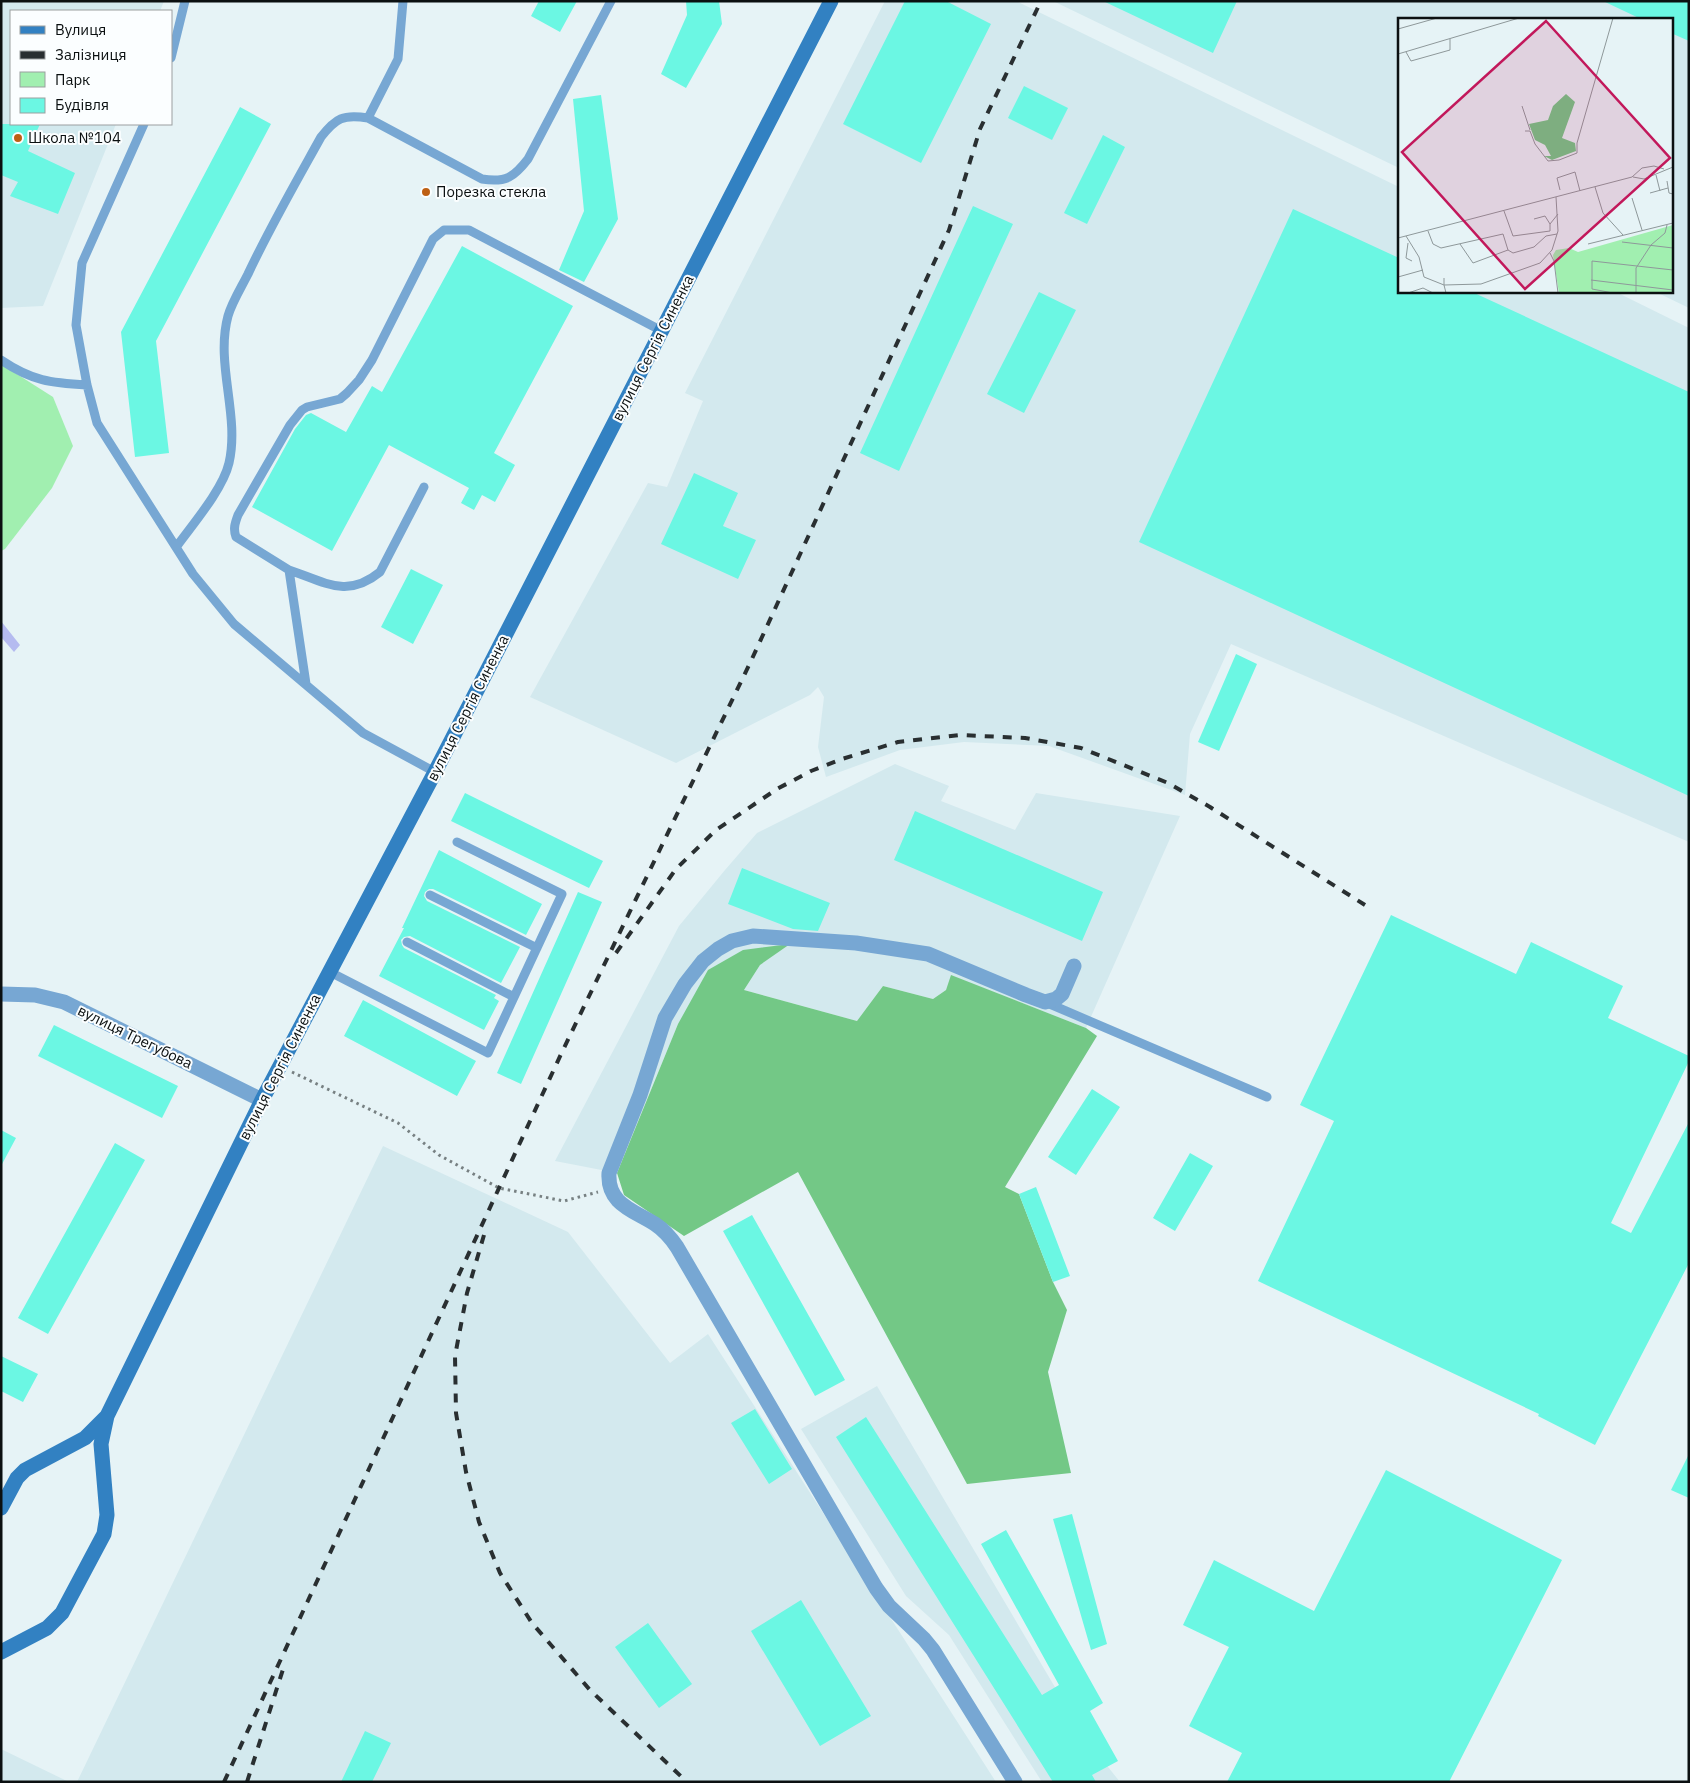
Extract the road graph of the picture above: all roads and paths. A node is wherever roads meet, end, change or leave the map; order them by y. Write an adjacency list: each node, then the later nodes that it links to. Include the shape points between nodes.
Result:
1 (185, 1): 5 (lane)
2 (403, 1): 6 (lane, via 398,59)
3 (611, 1): 6 (lane, via 528,159 508,178 482,180)
4 (831, 1): 8 (street, вулиця Сергія Синенка)
5 (172, 54)
6 (368, 118): 12 (lane, via 341,118 321,137 257,254 229,314 224,352 232,442 228,464 217,489)
7 (144, 125): 10 (lane, via 82,263 76,325)
8 (662, 331): 13 (lane, via 469,230 444,230 433,239 359,380 340,398 307,406 298,415 238,515 234,530 236,537); 15 (street, вулиця Сергія Синенка)
9 (1, 360): 10 (lane, via 34,378)
10 (87, 385): 12 (lane, via 96,423)
11 (424, 487): 13 (lane, via 380,572 368,581 341,588)
12 (177, 546): 14 (lane, via 194,574 234,624)
13 (289, 570): 14 (lane)
14 (306, 684): 15 (lane, via 363,733)
15 (435, 772): 21 (street, вулиця Сергія Синенка)
16 (457, 842): 19 (lane, via 562,894)
17 (430, 895): 19 (lane)
18 (407, 942): 23 (lane)
19 (537, 948): 23 (lane)
20 (1074, 966): 24 (street, via 1062,994)
21 (330, 972): 23 (lane, via 488,1053); 25 (street, вулиця Сергія Синенка)
22 (1, 994): 27 (street, вулиця Трегубова, via 35,995 64,1002)
23 (514, 997)
24 (1045, 1002): 26 (lane); 28 (street, via 928,954 856,943 753,936 732,941 718,948 703,962 685,984 666,1018 610,1173)
25 (280, 1066): 27 (street, вулиця Сергія Синенка); 28 (path, via 398,1123 439,1155 500,1188 564,1201)
26 (1267, 1098)
27 (262, 1100): 29 (street, вулиця Сергія Синенка)
28 (610, 1189): 32 (street, via 616,1199 657,1225 677,1247 876,1588 889,1606 933,1650)
29 (107, 1416): 30 (street, вулиця Сергія Синенка, via 85,1438 25,1470); 31 (street, вулиця Сергія Синенка, via 101,1444 107,1515 104,1534 62,1612 47,1628)
30 (1, 1508)
31 (1, 1652)
32 (1015, 1782)

